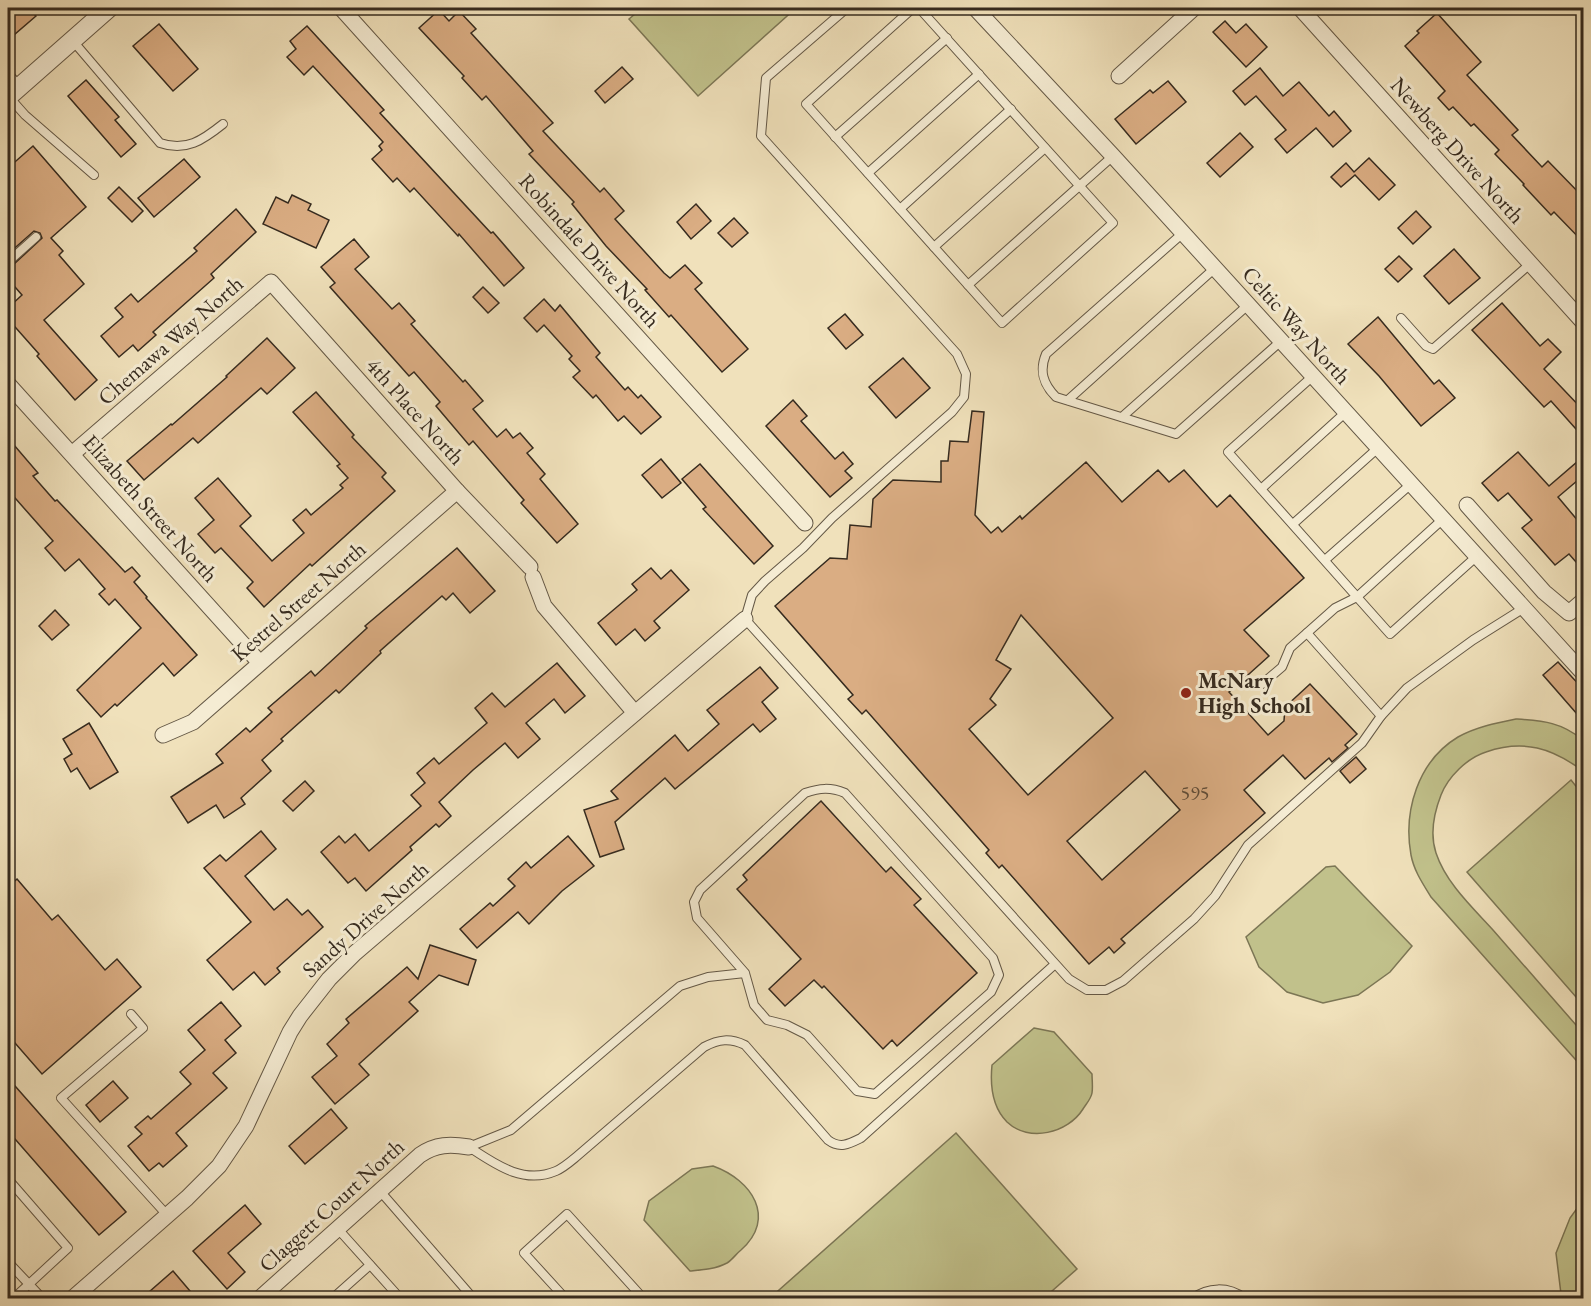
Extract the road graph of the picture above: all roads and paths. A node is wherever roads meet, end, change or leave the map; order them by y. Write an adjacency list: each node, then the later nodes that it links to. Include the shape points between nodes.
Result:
1 (109, 8): 10 (street)
2 (341, 8): 47 (street, Robindale Drive North)
3 (847, 8): 54 (lane, via 766,78 761,136 957,354 966,374 964,397 765,581 752,595)
4 (913, 8): 16 (lane, via 806,104)
5 (919, 8): 9 (lane)
6 (975, 8): 18 (street, Celtic Way North)
7 (1194, 8): 12 (street)
8 (1300, 8): 27 (street, Newberg Drive North)
9 (947, 38): 11 (lane); 16 (lane)
10 (72, 40): 13 (street); 15 (lane, via 160,144 189,146)
11 (979, 74): 14 (lane); 19 (lane)
12 (1119, 76)
13 (11, 88): 20 (lane, via 25,115)
14 (1011, 109): 17 (lane); 22 (lane)
15 (223, 124)
16 (835, 137): 19 (lane)
17 (1045, 148): 21 (lane); 25 (lane)
18 (1113, 156): 21 (lane); 23 (street, Celtic Way North)
19 (868, 173): 22 (lane)
20 (94, 175)
21 (1080, 186): 30 (lane); 30 (lane, via 1113,223 1002,323)
22 (900, 209): 25 (lane)
23 (1183, 233): 28 (street, Celtic Way North); 37 (lane, via 1046,354 1041,365 1048,389 1056,397)
24 (36, 237): 26 (lane)
25 (934, 247): 30 (lane)
26 (8, 262)
27 (1530, 264): 32 (lane, via 1433,349); 33 (street, Newberg Drive North)
28 (1215, 268): 31 (street, Celtic Way North); 37 (lane)
29 (271, 282): 41 (street, Chemawa Way North); 44 (street, 4th Place North)
30 (969, 285)
31 (1248, 305): 34 (street, Celtic Way North); 39 (lane)
32 (1401, 318)
33 (1584, 323)
34 (1281, 341): 35 (street, Celtic Way North); 39 (lane, via 1176,434)
35 (1313, 376): 38 (street, Celtic Way North); 43 (lane, via 1228,452)
36 (8, 384): 41 (street, Elizabeth Street North)
37 (1068, 400): 39 (lane)
38 (1346, 412): 40 (street, Celtic Way North); 43 (lane)
39 (1122, 417)
40 (1378, 448): 42 (street, Celtic Way North); 48 (lane)
41 (72, 454): 56 (street, Elizabeth Street North)
42 (1411, 484): 46 (street, Celtic Way North); 50 (lane)
43 (1261, 489): 48 (lane)
44 (457, 491): 56 (street, Kestrel Street North); 59 (street, 4th Place North, via 531,572 544,606)
45 (1467, 505): 52 (street, via 1544,592 1569,613)
46 (1443, 519): 49 (street, Celtic Way North); 51 (lane)
47 (805, 523)
48 (1293, 524): 50 (lane)
49 (1477, 556): 51 (lane, via 1390,634); 53 (street, Celtic Way North)
50 (1325, 560): 51 (lane)
51 (1357, 597): 55 (lane, via 1335,608)
52 (1584, 600)
53 (1524, 608): 57 (street, Celtic Way North); 60 (lane, via 1427,673)
54 (745, 619): 59 (street, Sandy Drive North); 62 (lane)
55 (1307, 633): 58 (lane, via 1290,648 1282,667); 60 (lane)
56 (260, 663): 61 (street, Kestrel Street North, via 193,722)
57 (1584, 674)
58 (1262, 684)
59 (635, 713): 68 (street, Sandy Drive North, via 328,979 290,1032 231,1150)
60 (1380, 716): 62 (lane, via 1362,743 1248,845 1215,896 1194,919 1123,981 1106,990 1087,990)
61 (162, 735)
62 (1054, 965): 65 (lane, via 861,1138 842,1146 828,1140 745,1046 726,1040 704,1047 556,1171 533,1176 506,1171)
63 (745, 973): 63 (lane, via 754,1005 767,1020 807,1035 857,1091 875,1094 991,992 999,975 993,957 845,793 819,788 805,793 700,890 694,902 697,918); 65 (lane, via 708,977 680,986 511,1130)
64 (131, 1014): 68 (lane, via 143,1028 62,1098)
65 (469, 1147): 67 (street, Claggett Court North, via 431,1147)
66 (8, 1179): 72 (lane, via 68,1248)
67 (380, 1191): 69 (street, Claggett Court North); 79 (lane)
68 (167, 1215): 75 (street, Sandy Drive North)
69 (338, 1229): 71 (lane); 76 (street, Claggett Court North)
70 (8, 1262): 72 (lane)
71 (370, 1265): 77 (lane); 78 (lane)
72 (29, 1285): 73 (lane); 74 (lane)
73 (14, 1299)
74 (42, 1299)
75 (73, 1299)
76 (260, 1299)
77 (333, 1299)
78 (400, 1299)
79 (473, 1299)
80 (565, 1299): 81 (lane, via 524,1253 567,1214)
81 (643, 1299)
82 (1193, 1299): 83 (lane, via 1215,1289)
83 (1244, 1299)

